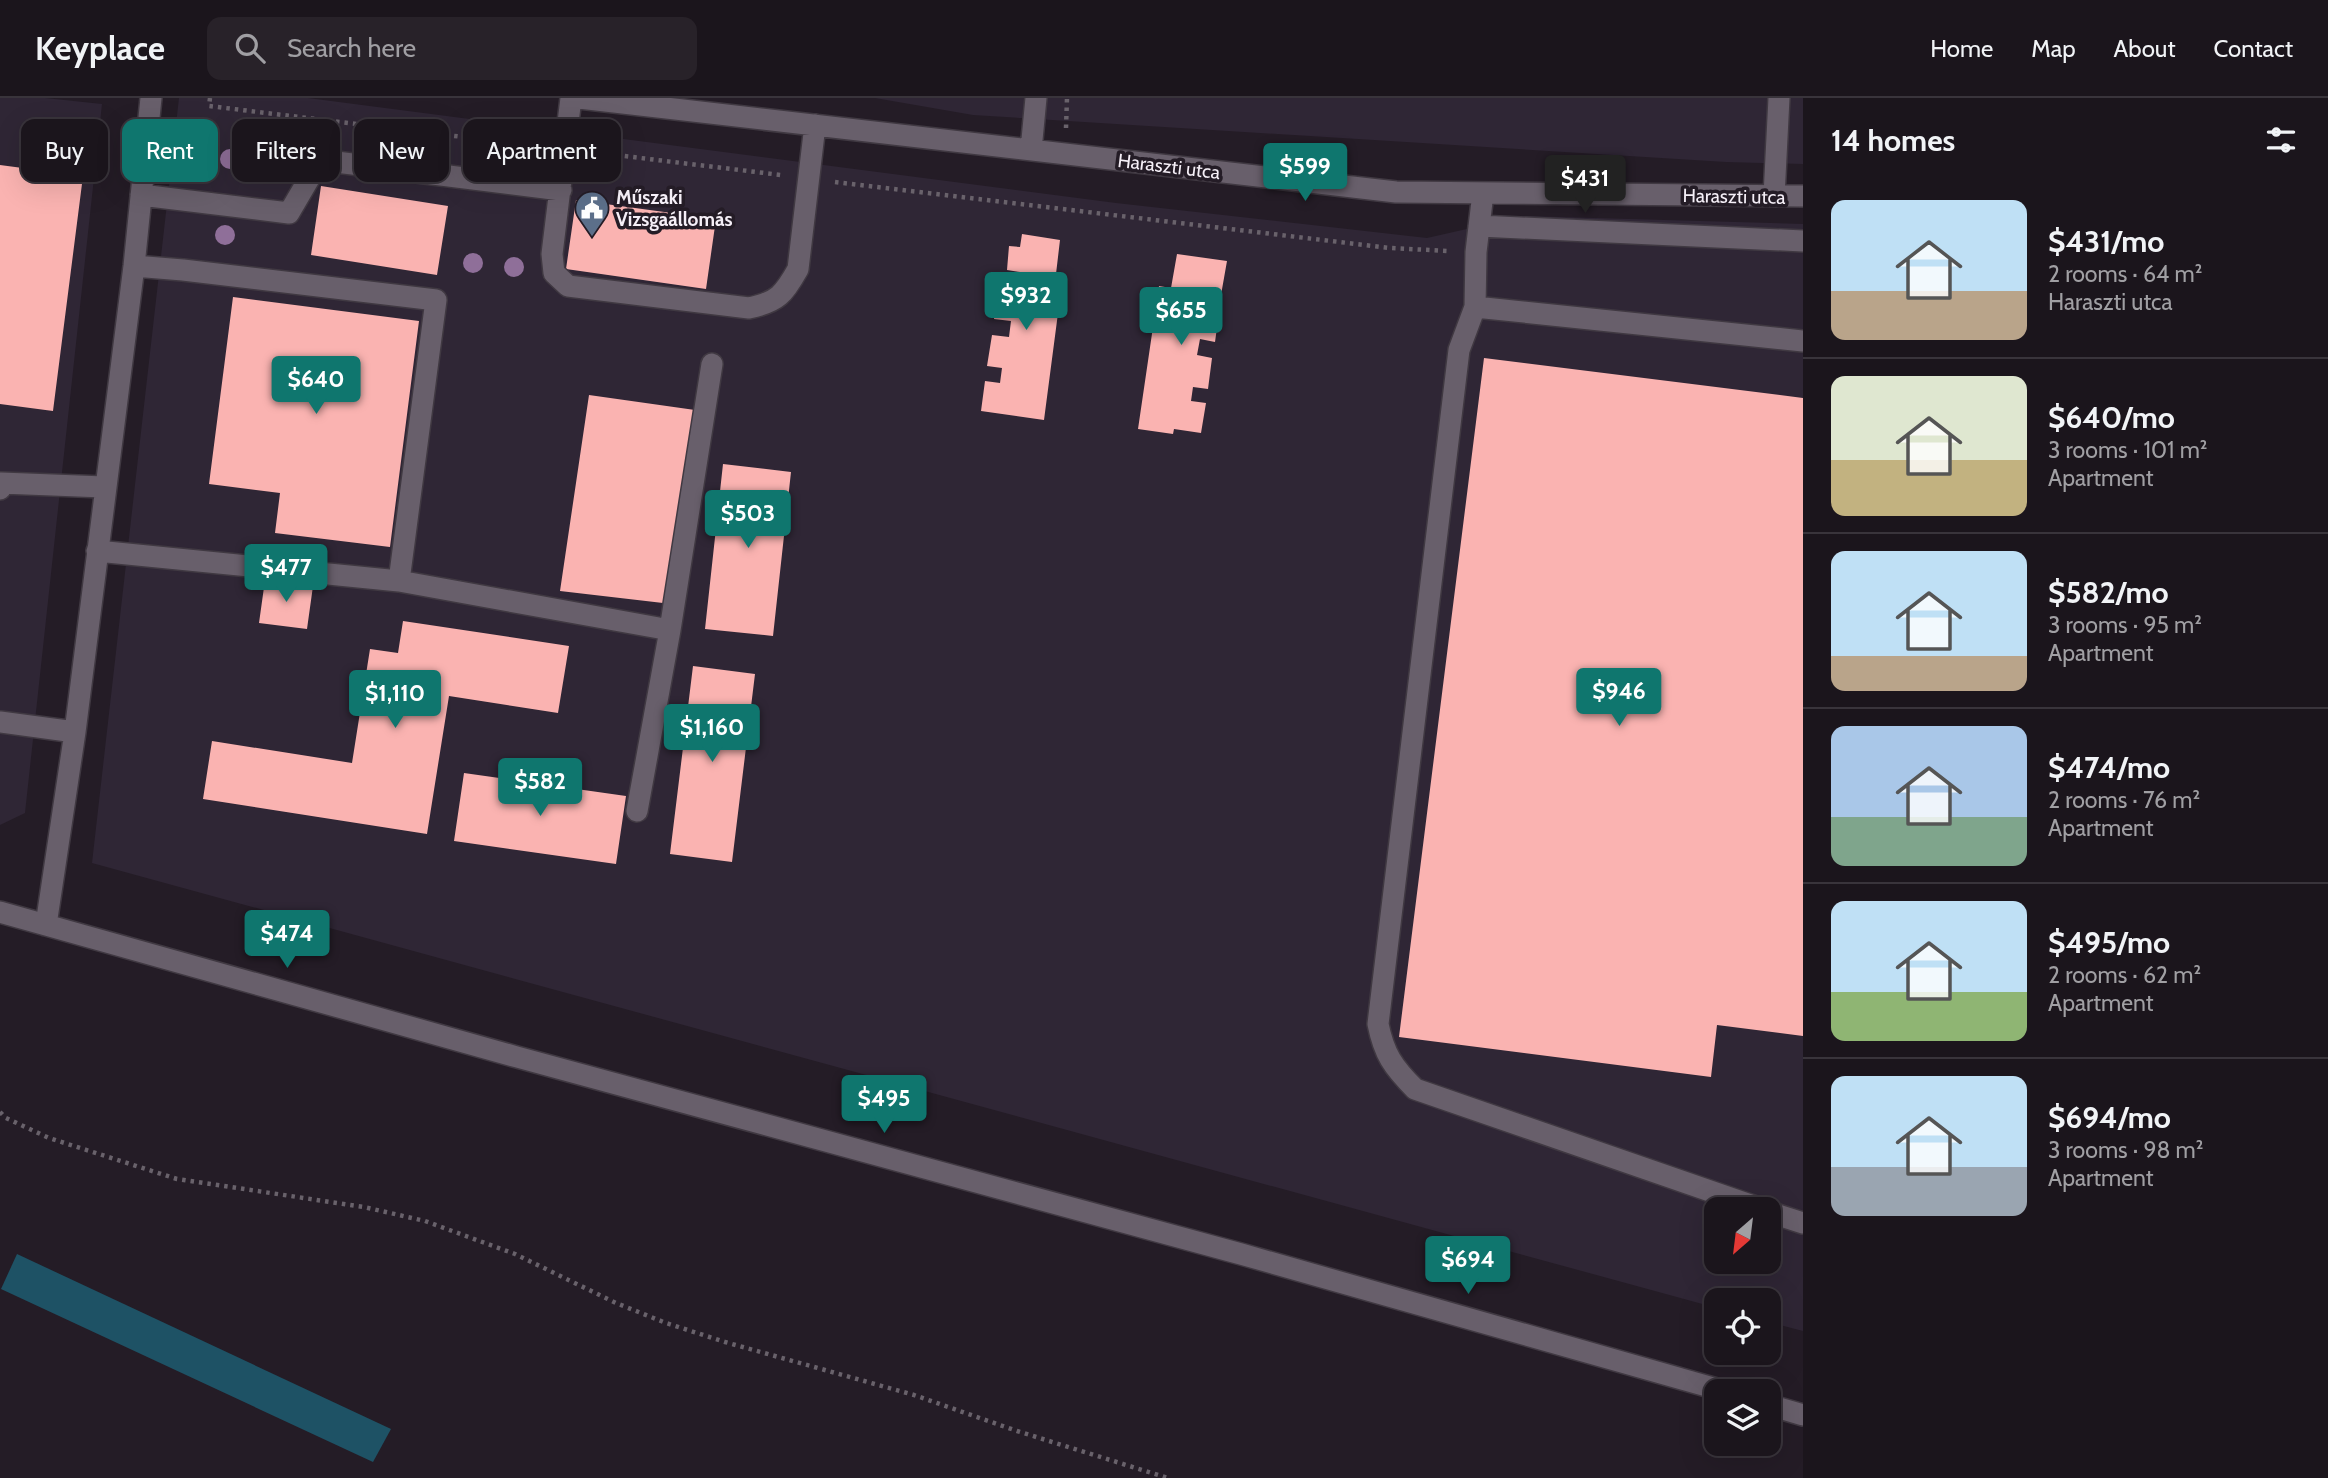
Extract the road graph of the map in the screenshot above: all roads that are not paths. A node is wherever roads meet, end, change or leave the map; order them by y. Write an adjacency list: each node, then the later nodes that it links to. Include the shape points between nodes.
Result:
1 (151, 98): 10 (street)
2 (571, 98): 8 (street)
3 (579, 98): 6 (street, Haraszti utca)
4 (1036, 98): 7 (street)
5 (1780, 98): 11 (street)
6 (814, 125): 7 (street, Haraszti utca); 8 (street, via 798,269 786,290 770,304 749,308 568,286 554,273 552,254)
7 (1031, 150): 9 (street, Haraszti utca, via 1396,192)
8 (561, 190): 10 (street, via 320,160 289,214)
9 (1483, 193): 11 (street, Haraszti utca); 13 (street)
10 (141, 195): 15 (street)
11 (1774, 196): 12 (street, Haraszti utca)
12 (1803, 196)
13 (1479, 226): 14 (street); 16 (street)
14 (1803, 241)
15 (134, 266): 19 (street); 22 (street, via 436,300)
16 (1475, 307): 17 (street); 29 (street, via 1459,350 1377,1024 1383,1049 1415,1088)
17 (1803, 341)
18 (712, 364): 23 (street)
19 (104, 487): 20 (street, via 1,484); 21 (street)
20 (0, 489)
21 (97, 551): 22 (street); 25 (street)
22 (399, 581): 23 (street)
23 (670, 630): 26 (street)
24 (0, 722): 25 (street)
25 (75, 732): 28 (street)
26 (637, 811)
27 (0, 912): 28 (street)
28 (46, 925): 32 (street)
29 (1728, 1197)
30 (1782, 1216): 31 (street)
31 (1803, 1223)
32 (1704, 1385)
33 (1781, 1409): 34 (street)
34 (1803, 1415)

